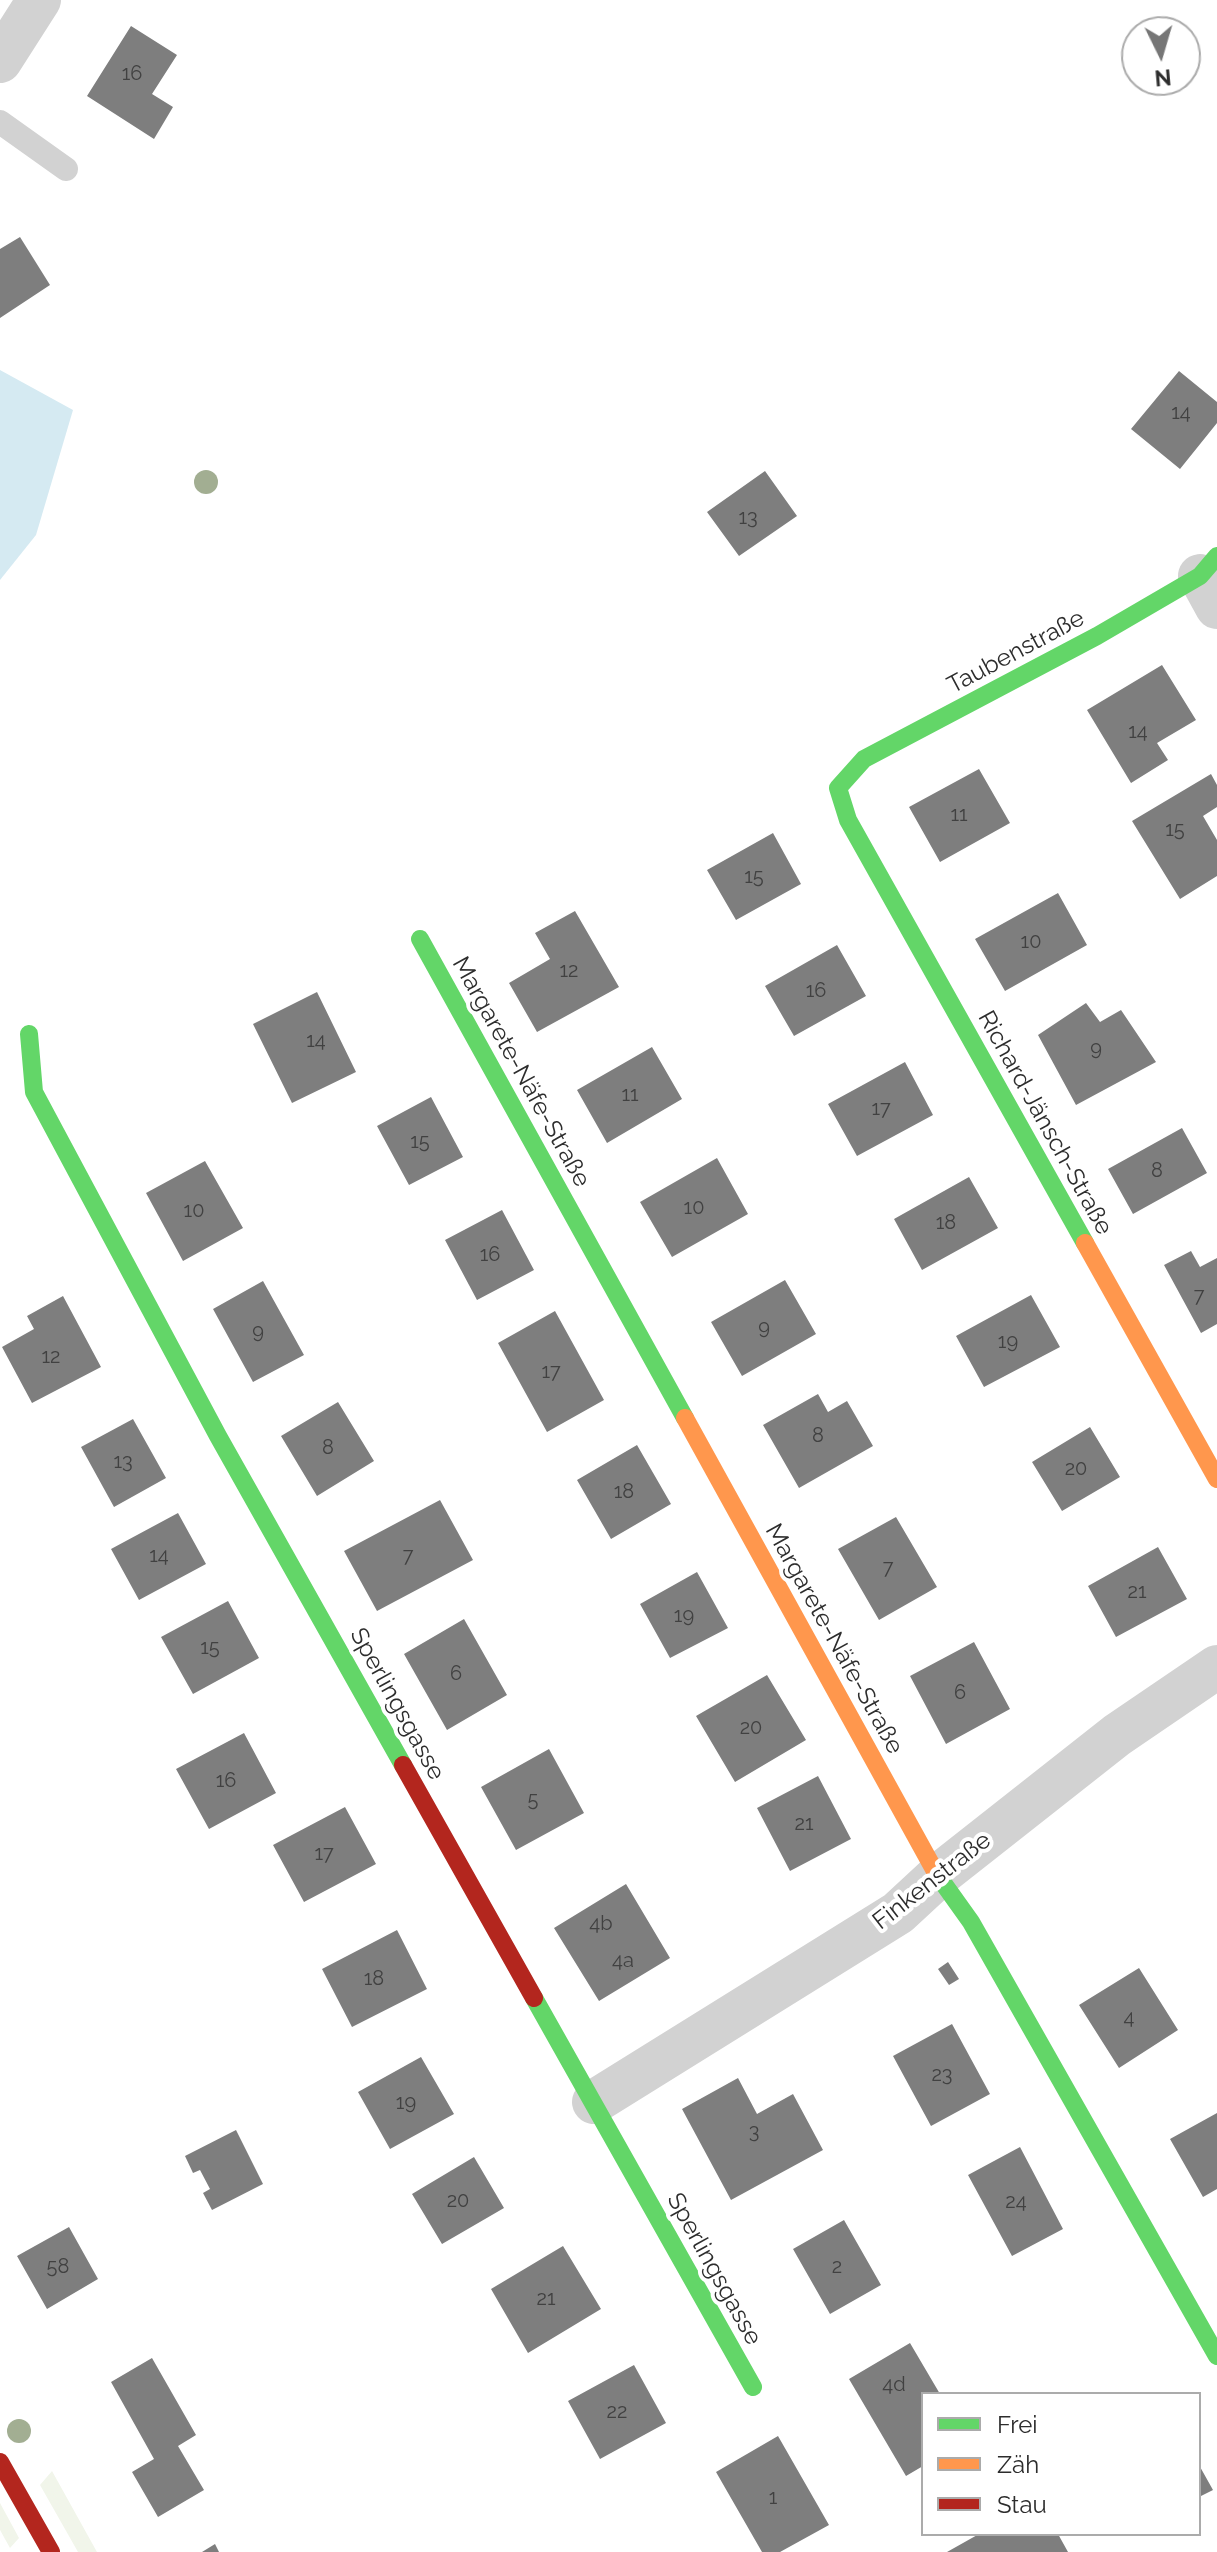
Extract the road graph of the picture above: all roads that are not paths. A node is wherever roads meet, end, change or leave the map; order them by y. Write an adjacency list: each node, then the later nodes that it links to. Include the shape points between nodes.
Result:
1 (39, 0): 2 (street)
2 (0, 61)
3 (0, 122): 4 (lane)
4 (66, 169)
5 (1211, 580): 6 (street, Taubenstraße, via 864,759)
6 (838, 788): 9 (street, Richard-Jänsch-Straße, via 848,820)
7 (420, 939): 11 (street, Margarete-Näfe-Straße)
8 (29, 1034): 12 (street, Sperlingsgasse, via 34,1092 63,1147 218,1436)
9 (1217, 1479)
10 (1217, 1667): 11 (street, Finkenstraße, via 1117,1735)
11 (938, 1876): 12 (street, Finkenstraße, via 898,1913); 13 (street, Margarete-Näfe-Straße, via 971,1922)
12 (594, 2102): 14 (street, Sperlingsgasse)
13 (1217, 2356)
14 (753, 2387)
15 (0, 2462): 16 (street)
16 (51, 2552)

